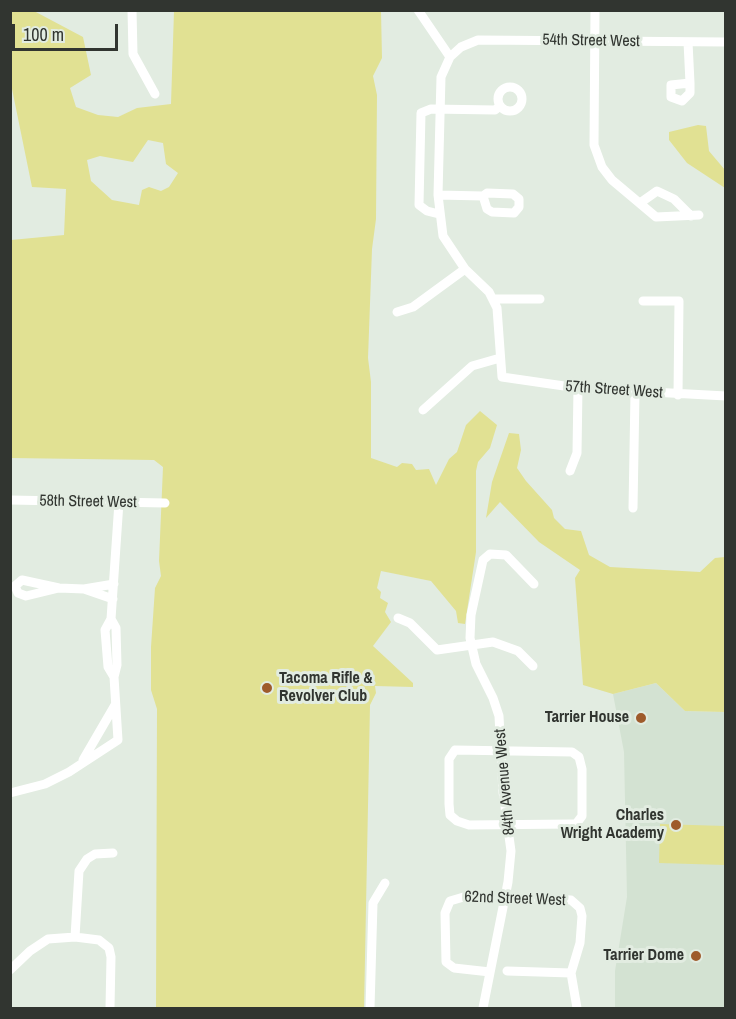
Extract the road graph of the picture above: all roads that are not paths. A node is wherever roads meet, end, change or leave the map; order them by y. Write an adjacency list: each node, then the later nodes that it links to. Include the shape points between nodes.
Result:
1 (132, 10): 9 (street, via 133,54)
2 (418, 10): 7 (street)
3 (595, 10): 4 (street)
4 (595, 41): 5 (street, 54th Street West); 7 (street, 54th Street West, via 478,40 459,48); 14 (street, via 596,153 606,174)
5 (688, 42): 6 (street, 54th Street West); 8 (street)
6 (726, 42)
7 (450, 57): 11 (street, via 441,77)
8 (690, 83)
9 (155, 94)
10 (500, 106): 11 (street, via 495,110)
11 (440, 110): 12 (street); 15 (street, via 422,113 418,192 419,205)
12 (438, 195): 13 (street); 15 (street)
13 (483, 196)
14 (640, 203): 14 (street, via 656,217 695,216 657,191)
15 (438, 214): 16 (street, via 443,236)
16 (465, 269): 17 (street); 20 (street, via 413,307)
17 (494, 299): 18 (street); 21 (street, via 500,317)
18 (540, 299)
19 (642, 301): 24 (street, via 680,302)
20 (397, 312)
21 (500, 358): 22 (street, 57th Street West, via 502,377); 26 (street, via 472,366)
22 (578, 388): 23 (street, 57th Street West); 27 (street, via 577,453)
23 (635, 393): 24 (street, 57th Street West); 31 (street)
24 (678, 395): 25 (street, 57th Street West)
25 (726, 396)
26 (423, 410)
27 (570, 471)
28 (10, 500): 29 (street, 58th Street West)
29 (119, 502): 30 (street, 58th Street West); 32 (street)
30 (165, 503)
31 (633, 508)
32 (114, 584): 35 (street); 36 (street)
33 (534, 584): 38 (street, 84th Avenue West, via 506,555 490,554 483,560 471,615)
34 (58, 588): 35 (street)
35 (84, 589): 36 (street)
36 (113, 599): 40 (street, via 111,619 116,628 117,665)
37 (398, 618): 38 (street, via 410,623 437,650)
38 (471, 644): 39 (street, via 493,642 508,646); 41 (street, 84th Avenue West, via 478,672 497,706)
39 (533, 666)
40 (114, 705): 42 (street); 42 (street, via 118,740)
41 (502, 750): 44 (street, 84th Avenue West); 44 (street, via 454,750 449,759 449,804 450,815 469,825); 44 (street, via 561,750 575,754 580,762 584,798 579,821 572,824)
42 (81, 764): 43 (street, via 45,784)
43 (10, 793)
44 (507, 824): 47 (street, 84th Avenue West, via 511,858)
45 (113, 853): 48 (street, via 95,854 78,871)
46 (385, 883): 54 (street, via 373,903)
47 (505, 897): 51 (street, 84th Avenue West); 51 (street, 62nd Street West, via 460,897 448,903 444,945 447,964); 52 (street, 62nd Street West, via 567,899 580,908 581,940)
48 (75, 937): 49 (street, via 48,939); 53 (street, via 99,940 109,948)
49 (10, 970)
50 (507, 971): 52 (street)
51 (490, 972): 55 (street, 84th Avenue West)
52 (571, 973): 56 (street)
53 (110, 1008)
54 (370, 1008)
55 (483, 1008)
56 (577, 1008)

